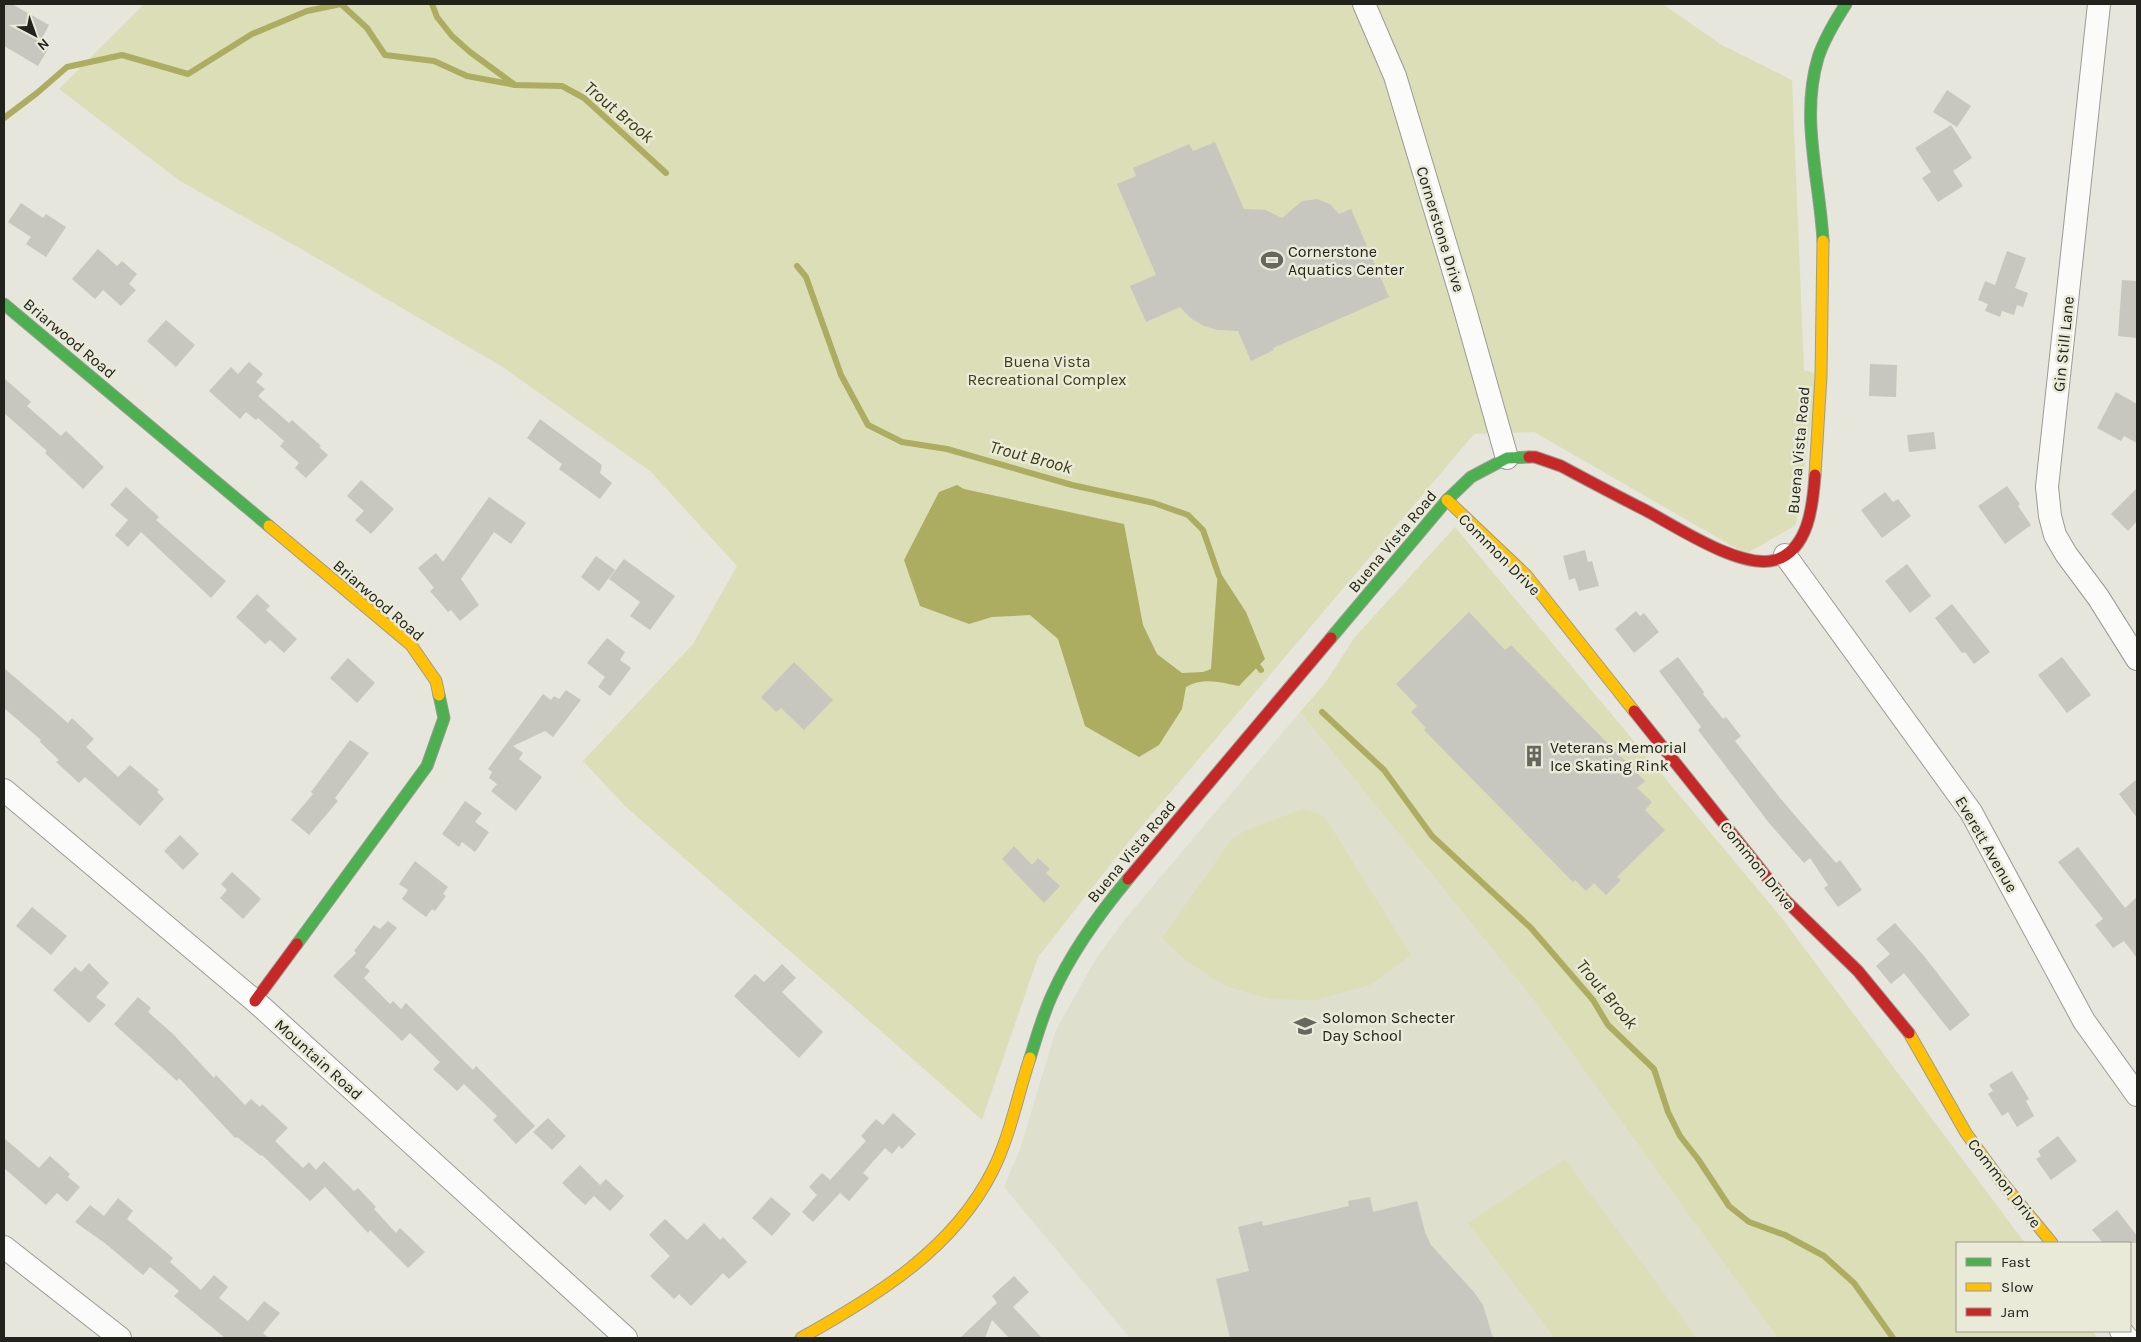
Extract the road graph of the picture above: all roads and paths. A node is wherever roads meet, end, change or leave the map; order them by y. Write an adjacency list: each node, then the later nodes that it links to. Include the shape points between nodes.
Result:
1 (1364, 4): 5 (street, Cornerstone Drive, via 1395,76)
2 (1846, 4): 7 (street, Buena Vista Road, via 1819,54 1814,78 1811,106 1822,230 1823,282 1820,416 1812,499 1806,526 1799,542)
3 (2099, 4): 8 (street, Gin Still Lane, via 2047,487 2055,535)
4 (4, 304): 10 (street, Briarwood Road, via 411,645 436,681 444,718 427,766)
5 (1507, 458): 6 (street, Buena Vista Road, via 1471,477); 7 (street, Buena Vista Road, via 1536,457 1561,466 1718,549 1749,559 1769,561)
6 (1447, 500): 12 (street, Common Drive, via 1526,575 1784,900 1877,992 1908,1032 1969,1139); 16 (street, Buena Vista Road, via 1102,912 1074,950 1041,1023 993,1170 957,1225 899,1278 845,1314)
7 (1785, 555): 11 (street, Everett Avenue, via 1971,812 2084,1021)
8 (2137, 659)
9 (4, 790): 10 (street, Mountain Road)
10 (255, 1001): 15 (street, Mountain Road)
11 (2137, 1096)
12 (2051, 1242)
13 (4, 1247): 14 (street)
14 (120, 1338)
15 (626, 1338)
16 (801, 1338)

